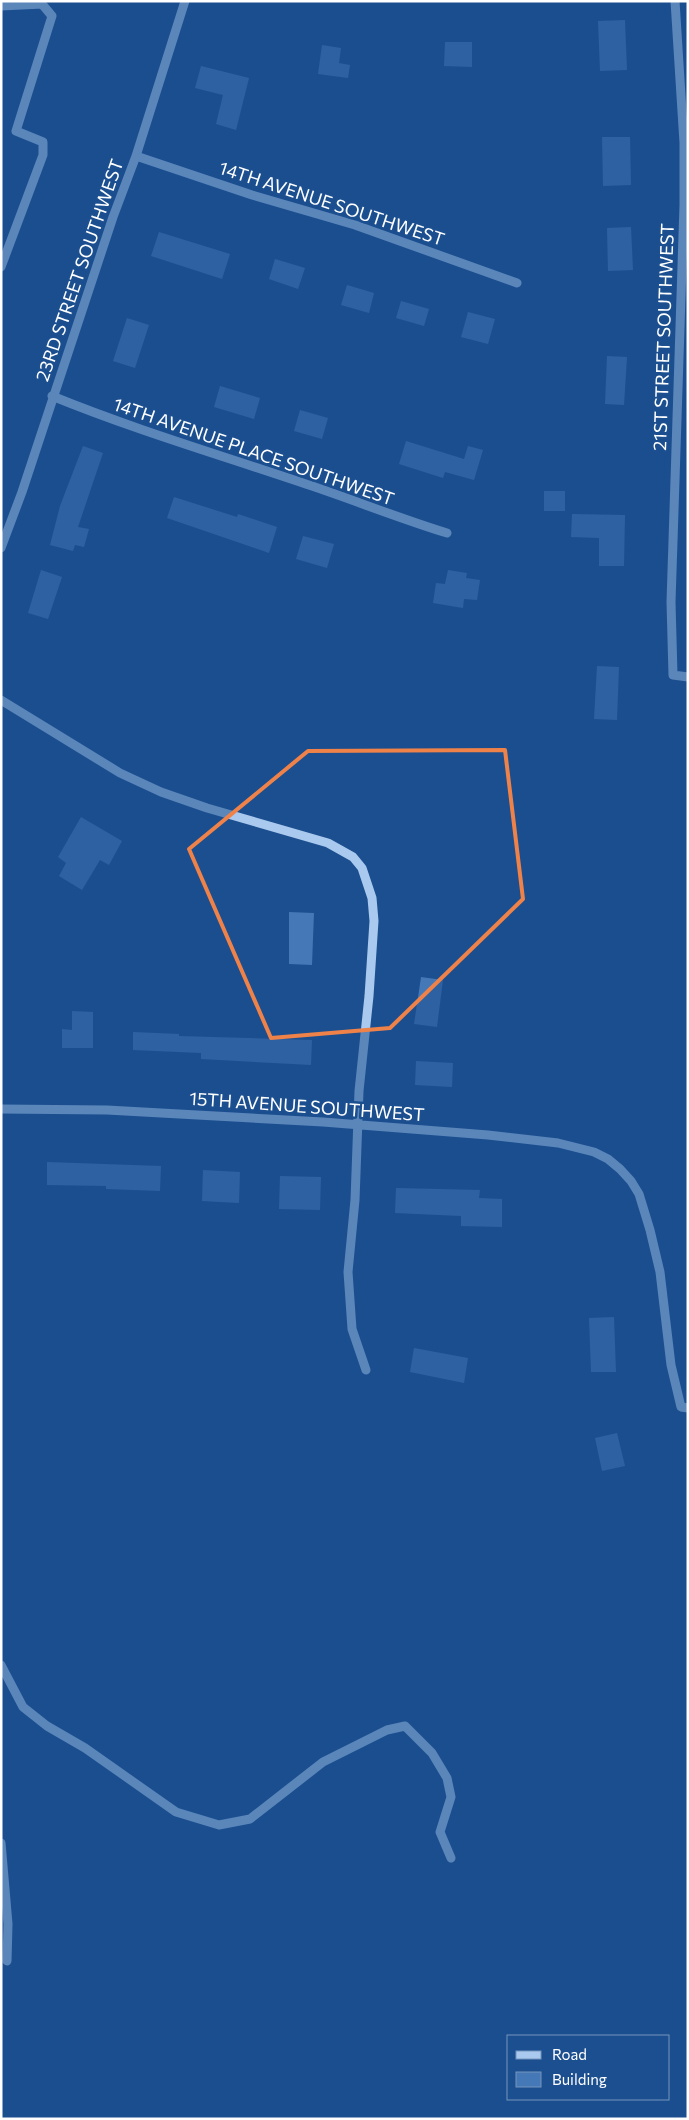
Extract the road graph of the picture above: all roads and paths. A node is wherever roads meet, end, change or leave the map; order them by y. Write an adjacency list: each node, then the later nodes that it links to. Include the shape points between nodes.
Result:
1 (185, 1): 4 (street, 23RD STREET SOUTHWEST)
2 (675, 1): 7 (street, 21ST STREET SOUTHWEST, via 684,143)
3 (1, 6): 5 (street, via 42,4 52,16 16,131 43,142 43,155)
4 (136, 156): 6 (street, 14TH AVENUE SOUTHWEST, via 354,225); 8 (street, 23RD STREET SOUTHWEST, via 112,217)
5 (1, 267)
6 (517, 283)
7 (684, 321): 11 (street, 21ST STREET SOUTHWEST, via 671,602 673,675)
8 (52, 396): 9 (street, 14TH AVENUE PLACE SOUTHWEST, via 109,419); 10 (street, 23RD STREET SOUTHWEST)
9 (447, 533)
10 (1, 548)
11 (688, 677)
12 (1, 700): 14 (street, via 120,773 161,792 328,843 353,857 362,868 372,898 374,921)
13 (1, 1109): 14 (street, 15TH AVENUE SOUTHWEST, via 107,1110)
14 (357, 1125): 15 (street, via 348,1272 352,1329); 16 (street, 15TH AVENUE SOUTHWEST, via 558,1143 608,1159 631,1181 650,1230 660,1272 671,1365)
15 (366, 1370)
16 (684, 1408)
17 (1, 1665): 19 (street, via 23,1707 47,1726 85,1748 176,1812 219,1825 250,1819 323,1762 387,1730 405,1726 432,1753 447,1778 451,1797 440,1832)
18 (1, 1843): 20 (street)
19 (452, 1858)
20 (7, 1961)

